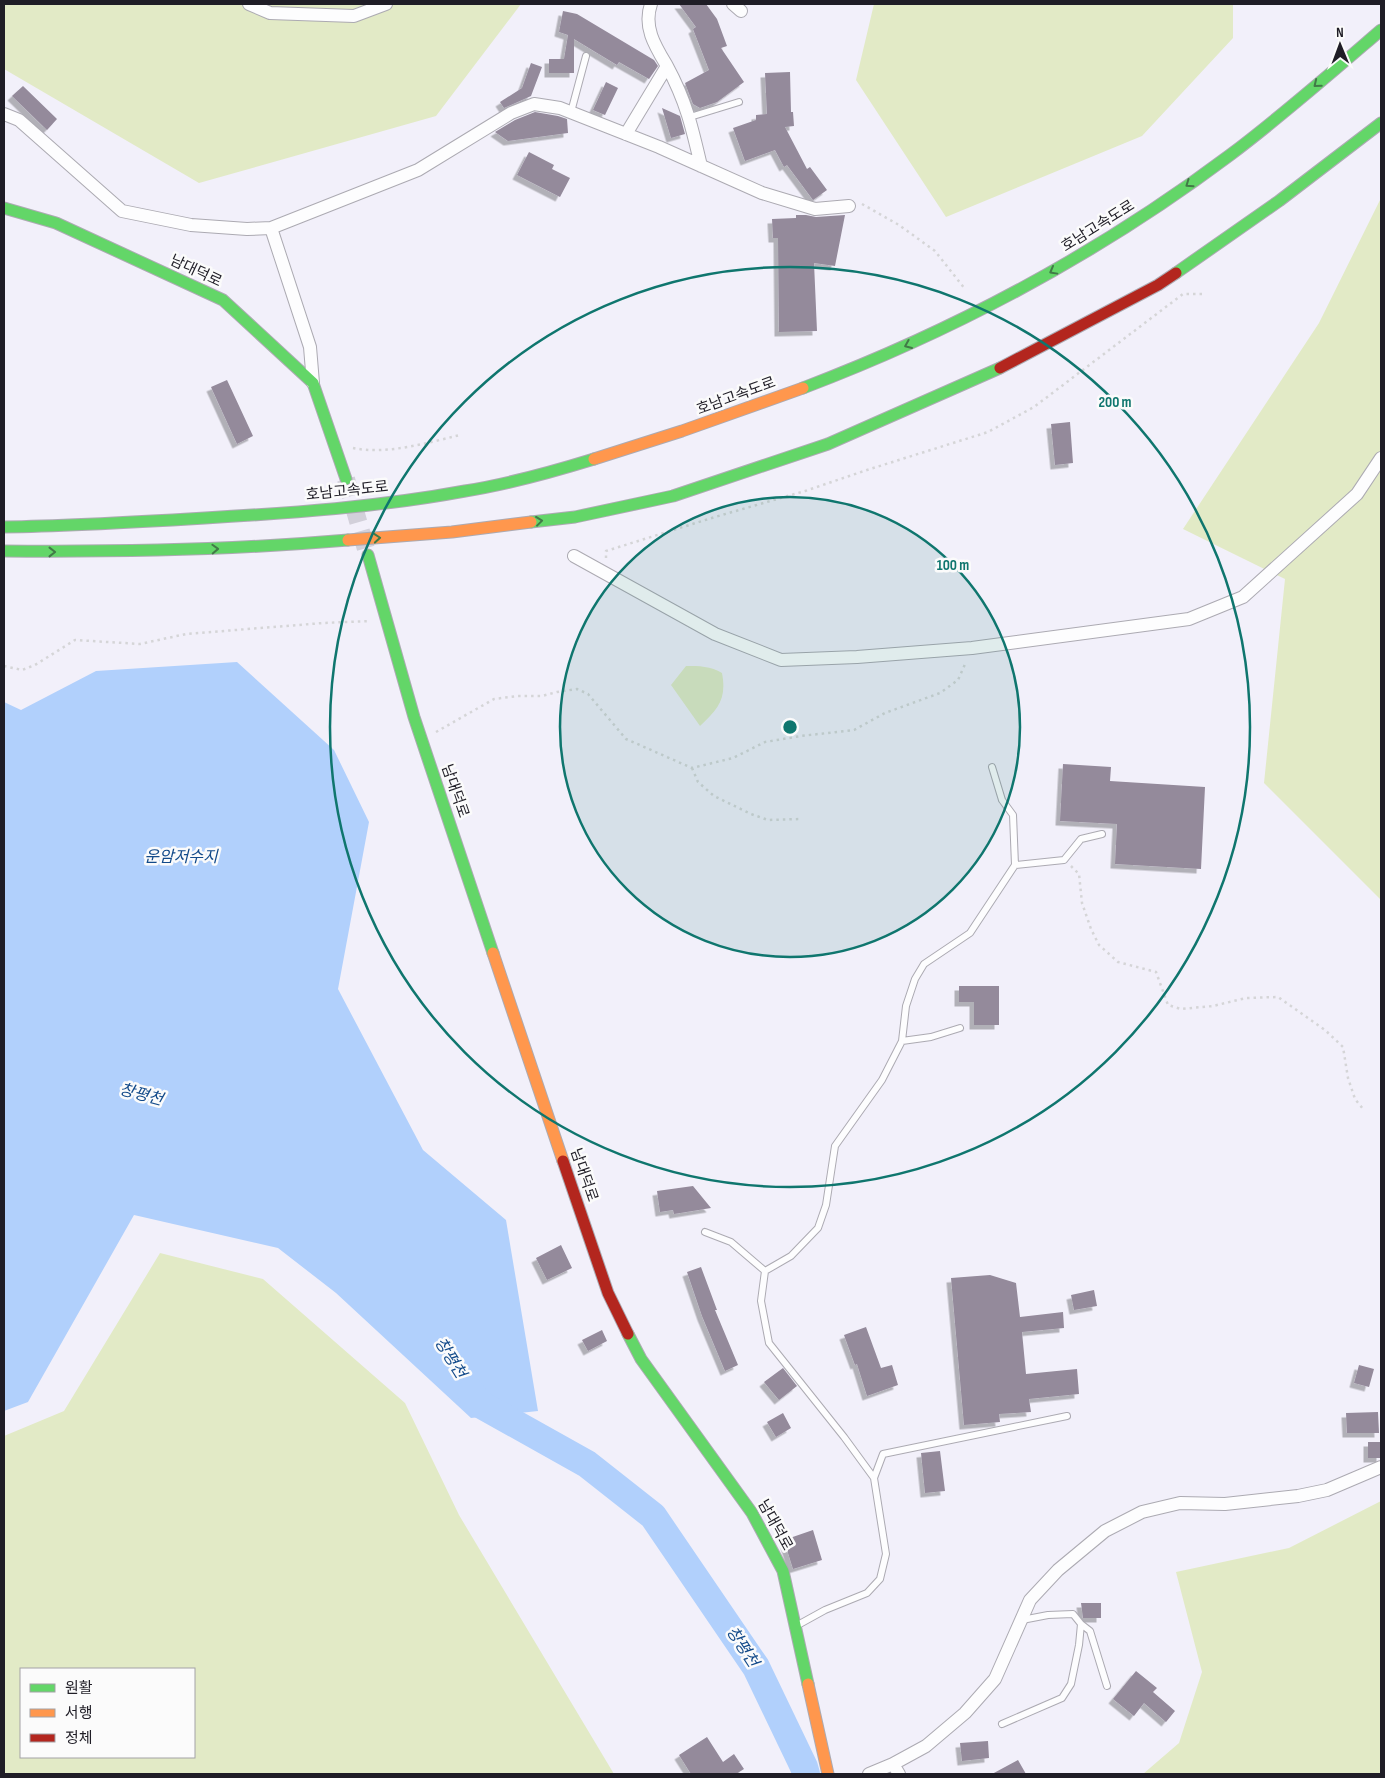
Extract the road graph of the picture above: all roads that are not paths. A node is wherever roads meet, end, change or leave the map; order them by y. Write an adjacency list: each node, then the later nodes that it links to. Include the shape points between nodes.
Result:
1 (249, 4): 2 (street, via 270,13 354,16)
2 (386, 4)
3 (651, 4): 6 (street, via 648,26)
4 (1381, 30): 20 (main road, 호남고속도로, one-way to 20, via 1232,154 1077,258 935,334 753,407 622,452 488,487 341,508 255,516)
5 (586, 56): 8 (lane)
6 (668, 66): 10 (street); 12 (street)
7 (739, 102): 10 (lane)
8 (571, 112): 12 (street); 16 (street, via 534,104 511,113 418,170)
9 (4, 114): 16 (street, via 19,120 122,211 192,225)
10 (690, 117): 13 (street)
11 (1381, 123): 21 (main road, one-way to 11, via 105,552 266,547 443,533 575,517 673,496 828,444 1009,364 1158,285 1279,201)
12 (626, 134): 13 (street)
13 (701, 166): 14 (street, via 762,193 815,209)
14 (849, 206)
15 (4, 208): 17 (main road, 남대덕로, via 56,223 222,300)
16 (271, 228): 17 (street, via 310,346)
17 (313, 383): 19 (main road, 남대덕로)
18 (1381, 458): 23 (street, via 1357,494 1243,597 1189,619 972,648 781,660 715,634)
19 (346, 479)
20 (4, 528)
21 (4, 551)
22 (368, 555): 36 (main road, 남대덕로, via 421,740 608,1293 641,1359 752,1513 783,1571)
23 (574, 556)
24 (992, 767): 26 (lane, via 1002,800 1013,815)
25 (1102, 834): 26 (lane, via 1081,839 1064,860)
26 (1015, 865): 28 (lane, via 970,933 924,964 906,1006)
27 (960, 1028): 28 (lane)
28 (902, 1041): 30 (lane, via 882,1080 835,1146 826,1205 818,1228 790,1256)
29 (705, 1232): 30 (lane, via 730,1242)
30 (765, 1271): 33 (lane, via 760,1301 769,1343)
31 (1067, 1416): 33 (lane, via 883,1454)
32 (1381, 1468): 34 (street, via 1327,1490 1298,1496 1226,1504 1180,1503 1142,1512 1105,1531 1058,1570 1030,1600)
33 (874, 1478): 36 (lane, via 886,1554 880,1579 867,1593)
34 (1022, 1620): 35 (lane, via 1073,1614); 39 (street, via 995,1679 965,1713)
35 (1081, 1624): 37 (lane, via 1090,1631); 38 (lane, via 1072,1684 1062,1698)
36 (795, 1626): 40 (main road, 남대덕로)
37 (1107, 1686)
38 (1002, 1724)
39 (896, 1769): 41 (street)
40 (828, 1774)
41 (869, 1774)

